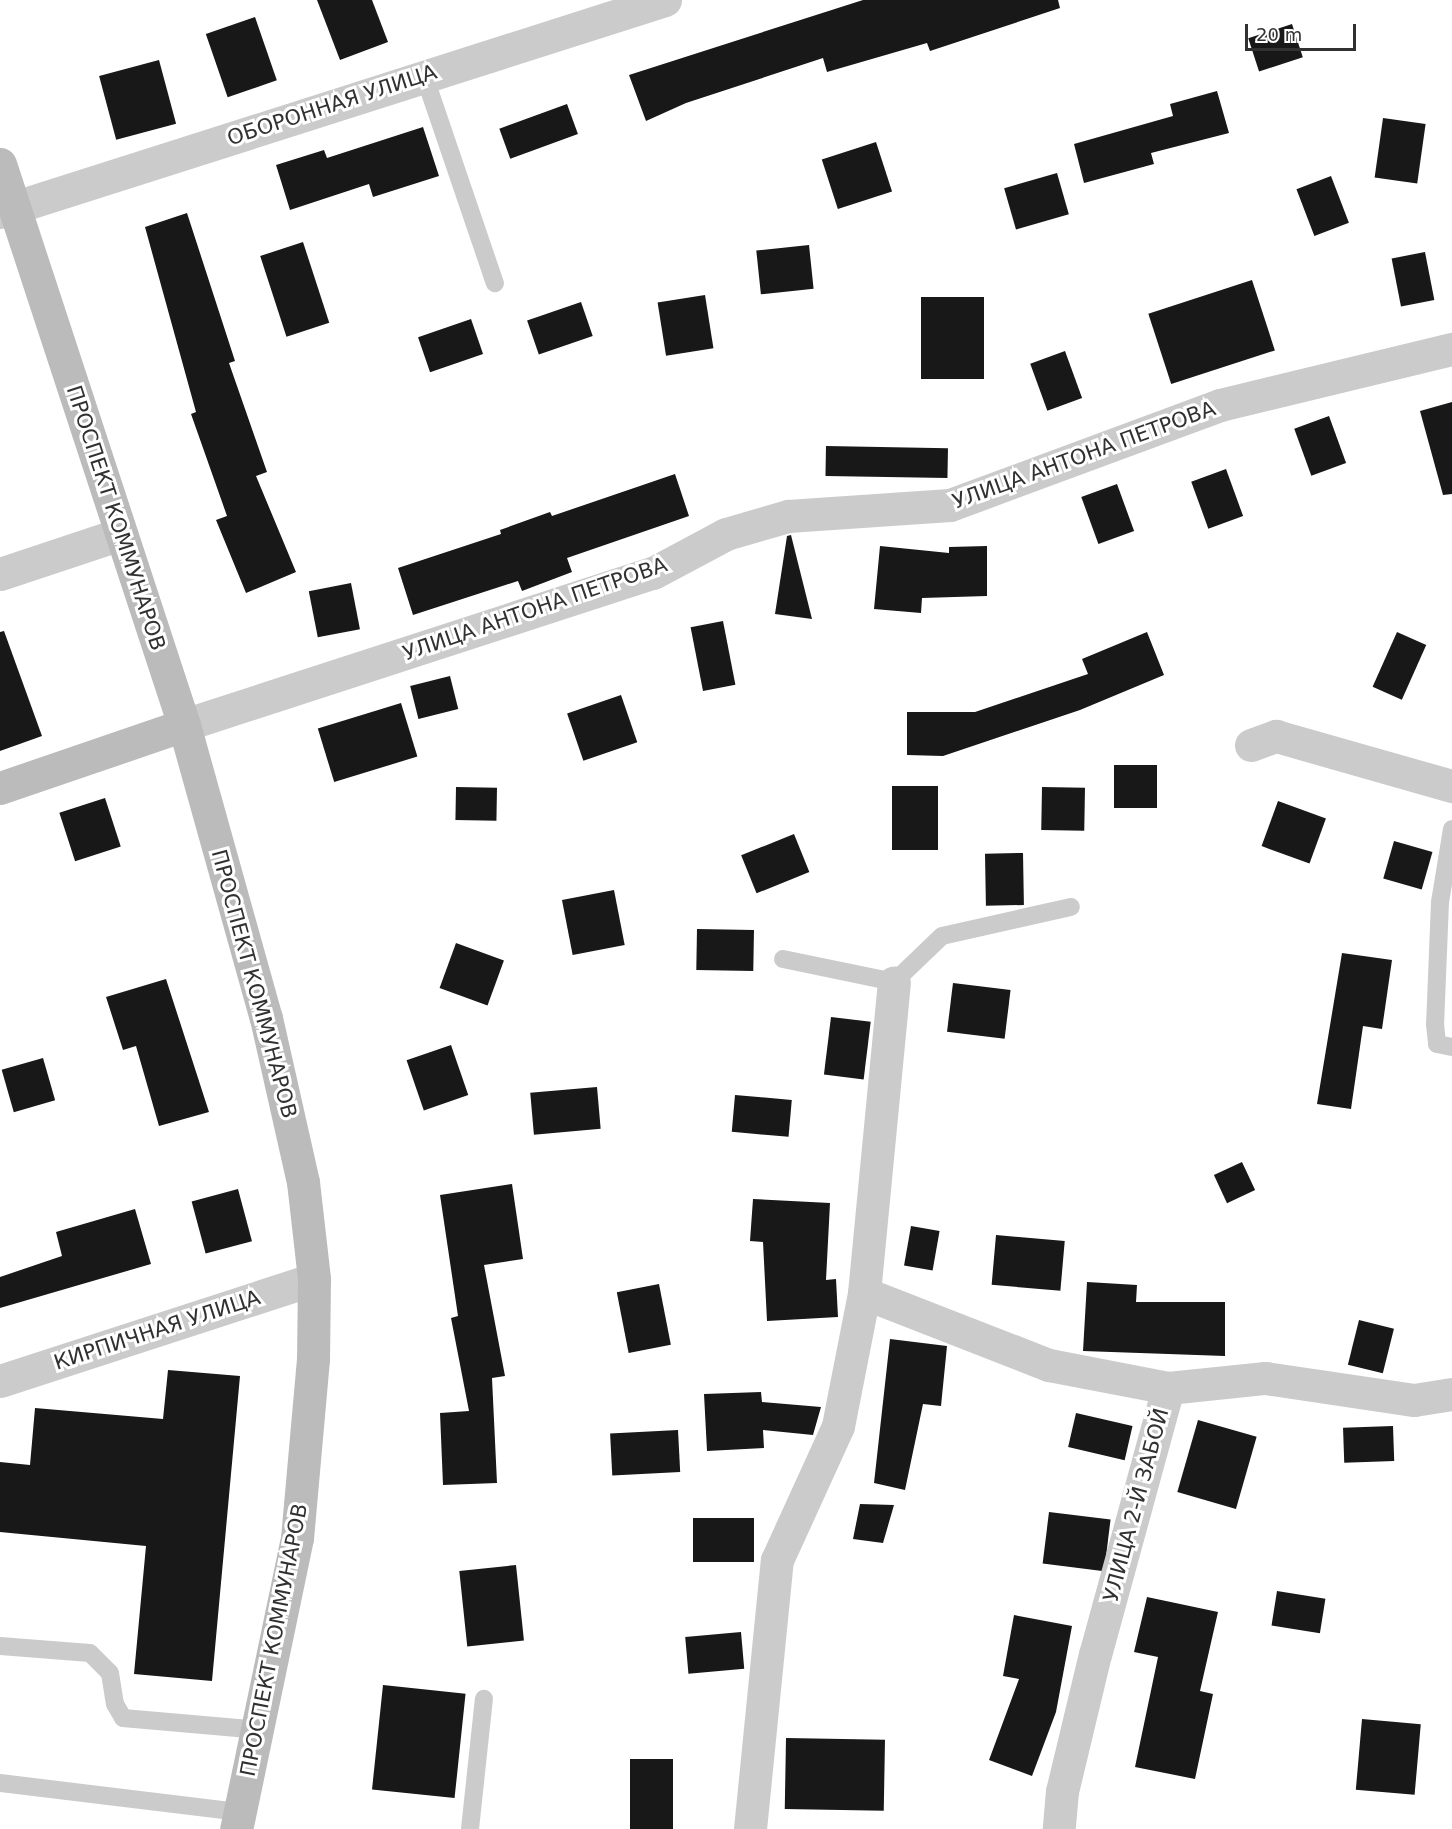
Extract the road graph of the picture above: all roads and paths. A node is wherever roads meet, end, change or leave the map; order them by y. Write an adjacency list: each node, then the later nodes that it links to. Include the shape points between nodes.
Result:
1 (665, 0): 2 (street, ОБОРОННАЯ УЛИЦА)
2 (424, 75): 4 (street, ОБОРОННАЯ УЛИЦА); 5 (lane)
3 (0, 164): 4 (street, ПРОСПЕКТ КОММУНАРОВ)
4 (7, 210): 7 (street, ПРОСПЕКТ КОММУНАРОВ)
5 (495, 283)
6 (1452, 349): 9 (street, УЛИЦА АНТОНА ПЕТРОВА, via 1220,405 950,506 788,516 736,531 653,573)
7 (120, 534): 8 (street); 9 (street, ПРОСПЕКТ КОММУНАРОВ)
8 (0, 574)
9 (184, 725): 12 (street, УЛИЦА АНТОНА ПЕТРОВА); 18 (street, ПРОСПЕКТ КОММУНАРОВ, via 266,1018 303,1182)
10 (1251, 745): 11 (street, via 1276,736)
11 (1452, 786)
12 (0, 788)
13 (1452, 829): 17 (lane, via 1440,902 1435,1024 1437,1044)
14 (1071, 907): 16 (lane, via 942,936)
15 (783, 959): 16 (lane)
16 (894, 982): 19 (street)
17 (1452, 1047)
18 (314, 1279): 20 (street, КИРПИЧНАЯ УЛИЦА); 25 (street, ПРОСПЕКТ КОММУНАРОВ, via 313,1359 297,1538)
19 (864, 1293): 21 (street, УЛИЦА 2-Й ЗАБОЙ, via 1049,1365); 29 (street, via 838,1426 777,1560)
20 (0, 1381)
21 (1168, 1388): 22 (street, via 1264,1378 1414,1400); 30 (street, УЛИЦА 2-Й ЗАБОЙ, via 1095,1654 1062,1791)
22 (1452, 1394)
23 (0, 1646): 25 (lane, via 90,1653 110,1674 115,1704 123,1718)
24 (484, 1699): 28 (lane)
25 (260, 1730): 27 (street, ПРОСПЕКТ КОММУНАРОВ)
26 (0, 1784): 27 (lane)
27 (238, 1820)
28 (470, 1829)
29 (750, 1829)
30 (1059, 1829)

